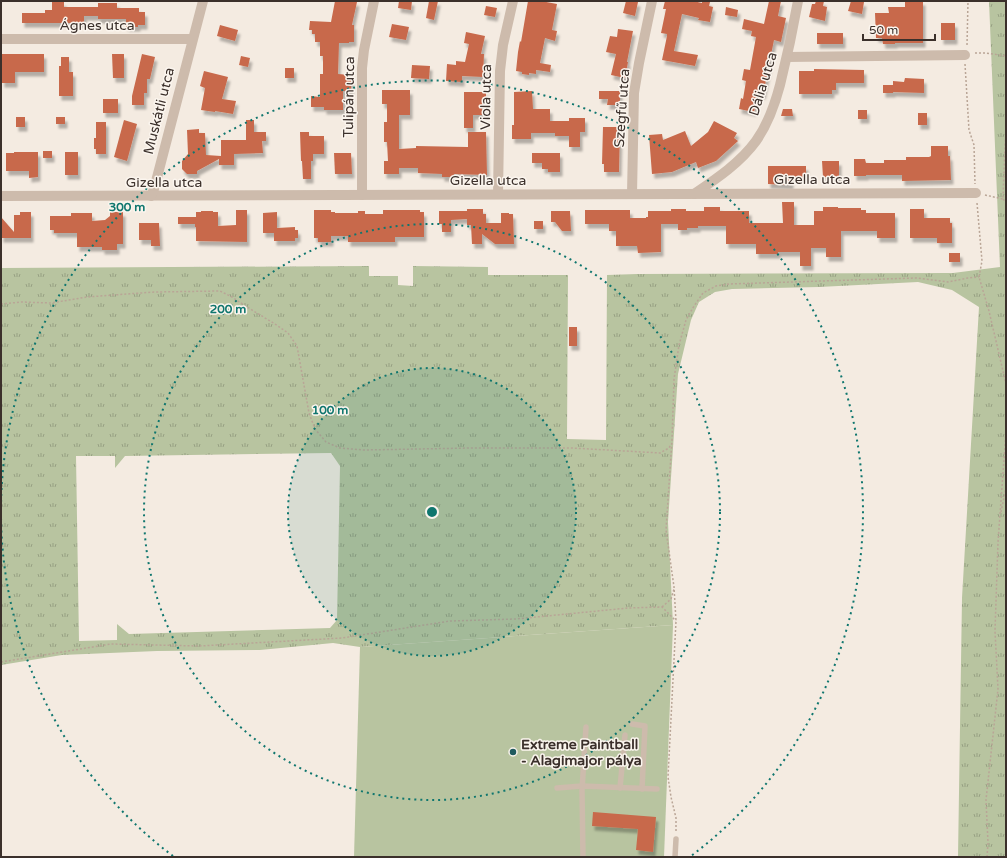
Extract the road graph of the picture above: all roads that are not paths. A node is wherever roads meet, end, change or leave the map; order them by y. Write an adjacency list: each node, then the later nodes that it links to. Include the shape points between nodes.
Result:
1 (197, 1): 8 (street, Muskátli utca)
2 (203, 1): 8 (street, Muskátli utca)
3 (374, 1): 15 (street, Tulipán utca, via 362,68)
4 (513, 1): 12 (street, Viola utca, via 500,71)
5 (652, 1): 13 (street, Szegfű utca, via 634,93)
6 (798, 1): 10 (street, Dália utca)
7 (1, 39): 8 (street, Ágnes utca)
8 (189, 39): 17 (street, Muskátli utca)
9 (966, 54): 10 (street)
10 (787, 57): 14 (street, Dália utca, via 774,105 756,141 720,176)
11 (976, 193): 14 (street, Gizella utca)
12 (498, 194): 13 (street, Gizella utca); 15 (street, Gizella utca)
13 (632, 194): 14 (street, Gizella utca)
14 (694, 194)
15 (362, 195): 17 (street, Gizella utca)
16 (1, 196): 17 (street, Gizella utca)
17 (151, 196)
18 (632, 724): 24 (lane, via 645,726)
19 (586, 727): 21 (lane)
20 (624, 735): 23 (lane)
21 (582, 786): 22 (lane); 23 (lane); 27 (lane)
22 (557, 788)
23 (620, 788): 24 (lane)
24 (642, 789): 25 (lane)
25 (657, 789)
26 (676, 839): 28 (lane)
27 (583, 857)
28 (675, 857)

